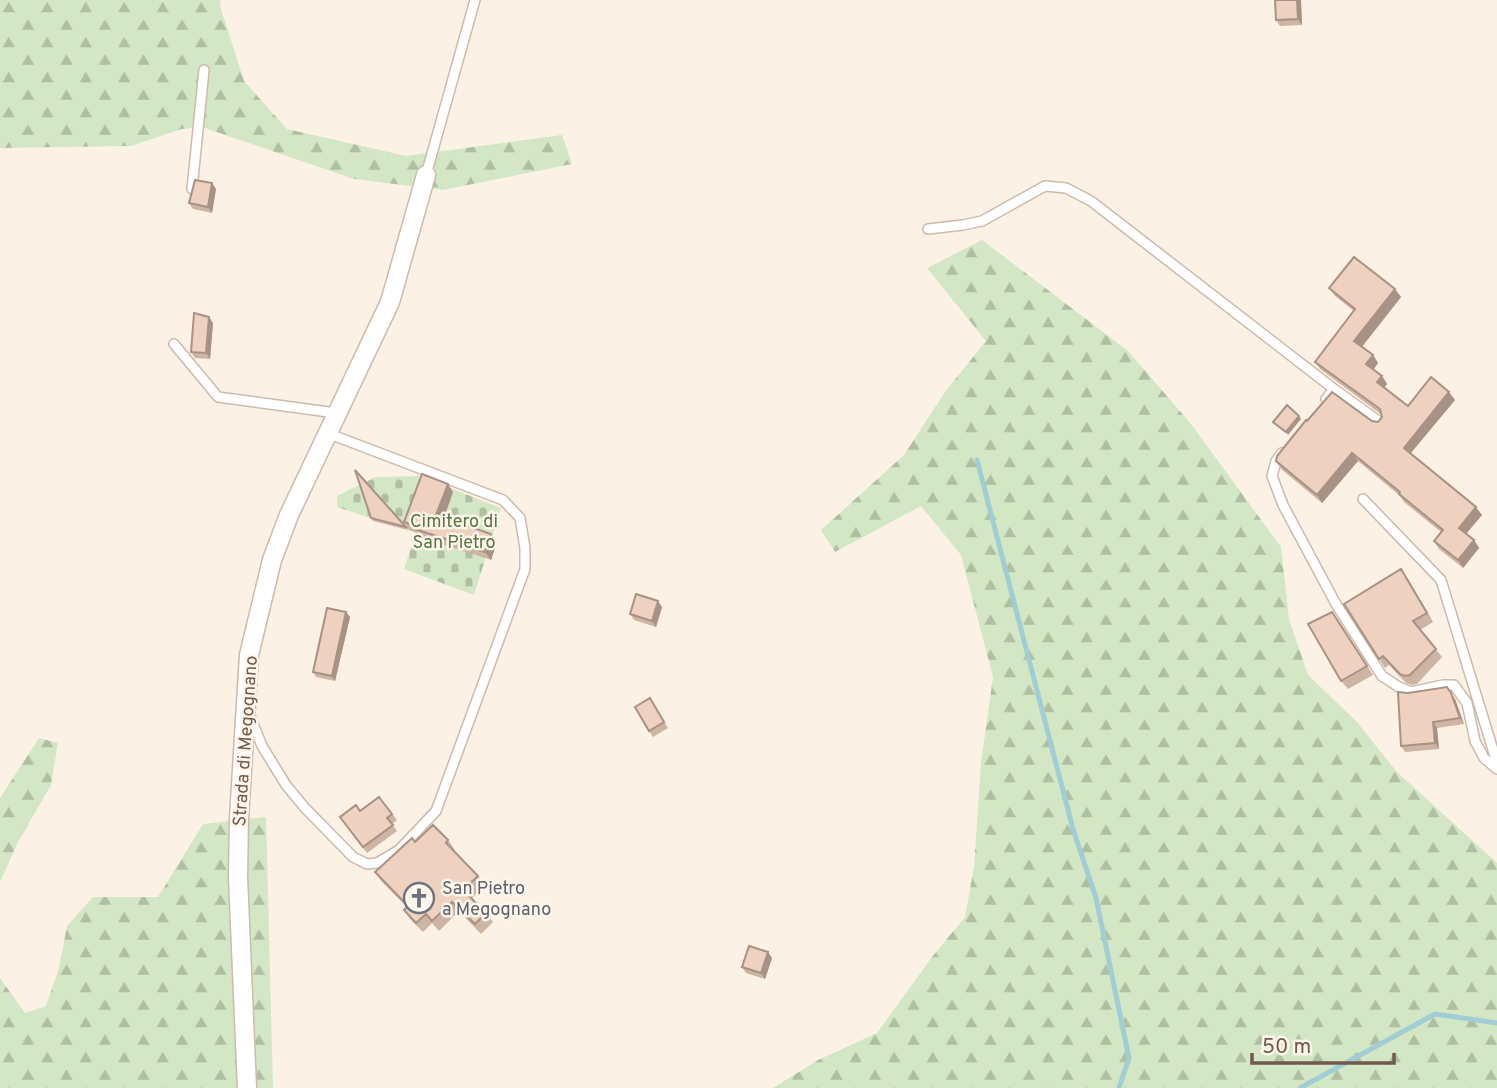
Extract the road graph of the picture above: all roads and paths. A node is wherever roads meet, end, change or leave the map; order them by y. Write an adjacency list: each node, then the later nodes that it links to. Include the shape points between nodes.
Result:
1 (475, 0): 3 (lane)
2 (204, 70): 4 (lane)
3 (426, 175): 9 (street, Strada di Megognano, via 390,302)
4 (192, 189)
5 (928, 229): 7 (lane, via 982,221 1045,186 1066,188 1091,201)
6 (174, 344): 9 (lane, via 218,397)
7 (1334, 389): 8 (lane); 10 (lane)
8 (1317, 410)
9 (336, 413): 11 (street, Strada di Megognano)
10 (1381, 422)
11 (327, 433): 14 (street, Strada di Megognano, via 272,560 250,655); 14 (lane, via 503,500 520,518 525,569 436,811 399,850 377,863 366,864 353,857 292,792 262,746)
12 (1292, 442): 16 (lane, via 1276,461 1272,476 1336,604 1382,676 1411,692 1454,685 1468,703 1475,741)
13 (1363, 499): 15 (lane, via 1441,580)
14 (246, 705): 17 (street, Strada di Megognano, via 238,877)
15 (1497, 763)
16 (1497, 769)
17 (247, 1088)

